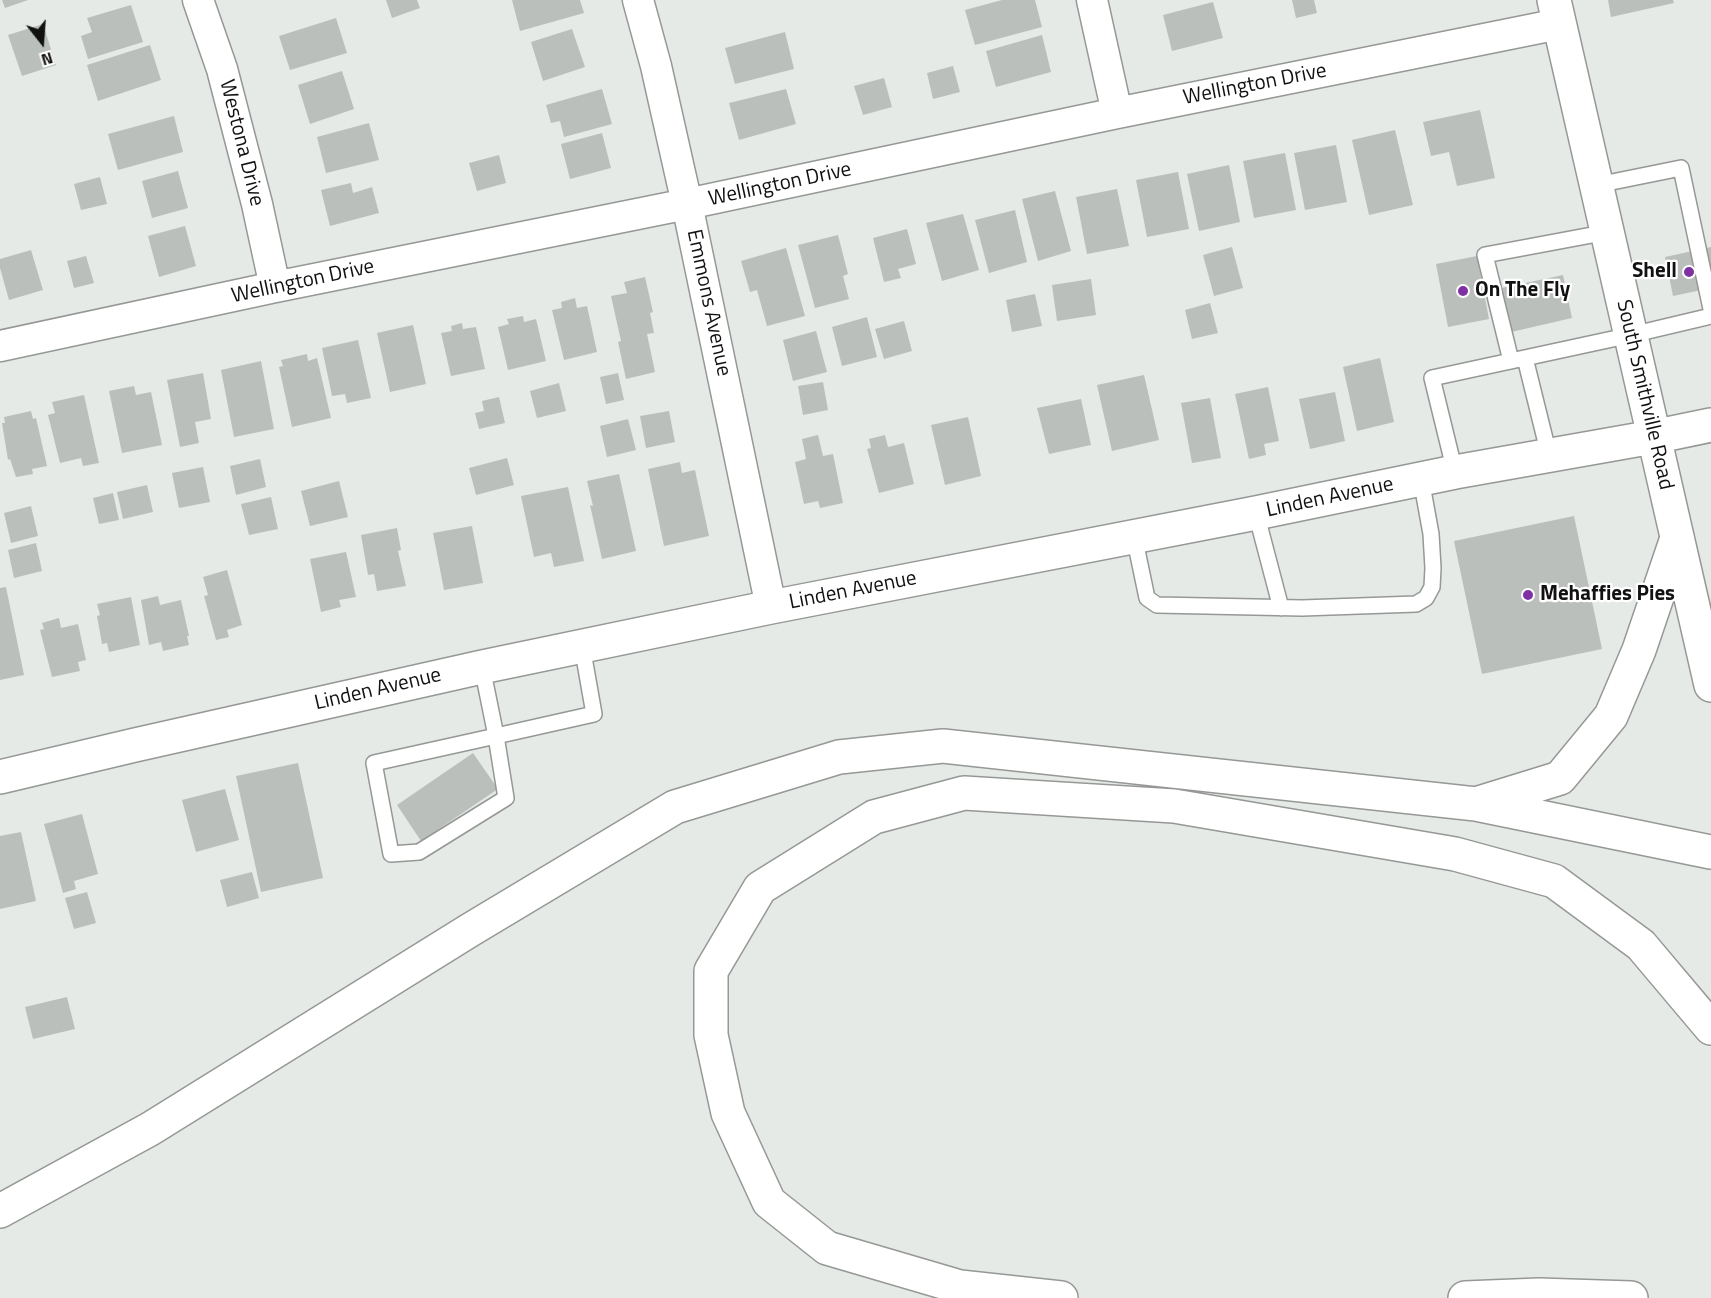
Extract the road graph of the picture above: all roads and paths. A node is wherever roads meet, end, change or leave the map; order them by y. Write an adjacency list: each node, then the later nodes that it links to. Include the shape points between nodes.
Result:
1 (198, 0): 9 (street, Westona Drive, via 222,69)
2 (638, 0): 7 (street, Emmons Avenue)
3 (1092, 0): 5 (street)
4 (1557, 12): 5 (street, Wellington Drive); 6 (main road, South Smithville Road)
5 (1117, 113): 7 (street, Wellington Drive)
6 (1597, 185): 8 (main road, South Smithville Road); 10 (lane, via 1681,168)
7 (687, 204): 9 (street, Wellington Drive); 23 (street, Emmons Avenue)
8 (1608, 232): 12 (main road, South Smithville Road); 14 (lane, via 1485,255)
9 (275, 287): 13 (street, Wellington Drive)
10 (1711, 309)
11 (1711, 316): 12 (lane)
12 (1631, 335): 14 (lane); 16 (main road, South Smithville Road)
13 (0, 346)
14 (1518, 360): 17 (lane); 18 (lane, via 1432,378)
15 (1711, 425): 16 (main road, Linden Avenue)
16 (1653, 437): 17 (main road, Linden Avenue); 22 (main road, South Smithville Road)
17 (1550, 455): 18 (main road, Linden Avenue)
18 (1455, 472): 19 (main road, Linden Avenue)
19 (1421, 479): 20 (main road, Linden Avenue); 24 (lane, via 1433,568 1432,587 1426,598 1416,604)
20 (1256, 513): 21 (main road, Linden Avenue); 24 (lane)
21 (1134, 536): 23 (main road, Linden Avenue); 24 (lane, via 1147,598 1157,605)
22 (1677, 538): 27 (main road, South Smithville Road); 30 (main road, via 1639,650 1611,716 1560,778)
23 (771, 607): 25 (main road, Linden Avenue)
24 (1281, 608)
25 (582, 646): 26 (main road, Linden Avenue); 28 (lane, via 594,714)
26 (482, 667): 28 (lane); 29 (main road, Linden Avenue)
27 (1711, 685)
28 (496, 736): 28 (lane, via 374,763 391,854 419,852 506,798)
29 (0, 777)
30 (1476, 804): 31 (main road); 33 (main road, via 943,746 839,757 675,807 150,1129)
31 (1711, 852)
32 (1711, 1028): 34 (main road, via 1641,945 1554,881 1455,854 1174,806 964,793 874,817 760,888 711,970 711,1035 728,1113 769,1202 827,1248 960,1287)
33 (0, 1211)
34 (1061, 1298)
35 (1465, 1298): 36 (main road)
36 (1631, 1298)

